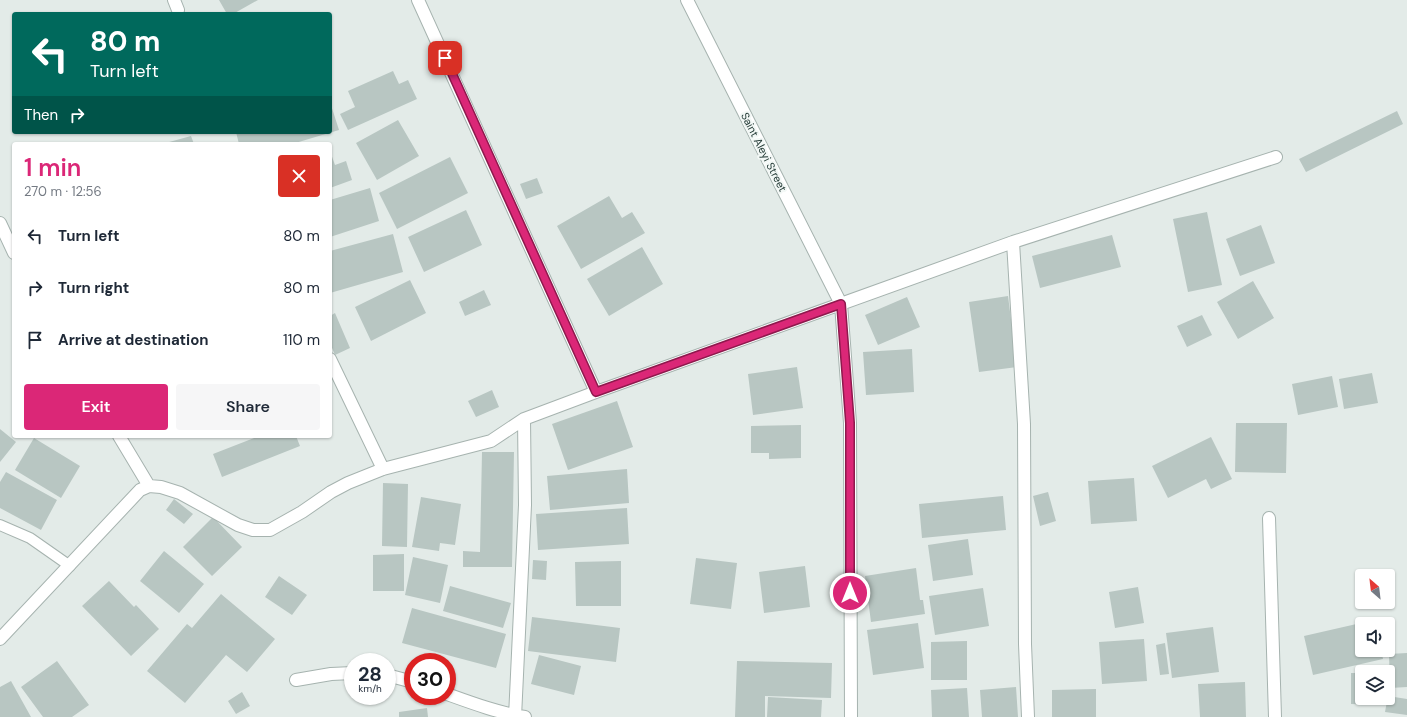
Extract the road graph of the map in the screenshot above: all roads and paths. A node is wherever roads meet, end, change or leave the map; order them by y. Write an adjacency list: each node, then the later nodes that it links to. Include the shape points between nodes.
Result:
1 (418, 0): 9 (street)
2 (687, 0): 7 (street, Saint Aleyi Street)
3 (1276, 156): 5 (street)
4 (0, 223): 6 (street)
5 (1012, 242): 7 (street); 23 (street, via 1024,424 1025,644)
6 (12, 249)
7 (841, 304): 9 (street); 22 (street, via 850,423)
8 (332, 363): 12 (street)
9 (596, 392): 10 (street)
10 (524, 420): 12 (street, via 491,441); 21 (street, via 525,505)
11 (120, 438): 13 (street)
12 (383, 469): 13 (street, via 331,492 270,530 254,530 238,525 180,494 161,487)
13 (148, 486): 16 (street, via 140,490)
14 (1269, 518): 24 (street)
15 (0, 525): 16 (lane, via 30,538)
16 (70, 566): 17 (street)
17 (0, 640)
18 (344, 673): 19 (street)
19 (296, 680)
20 (456, 697): 21 (street)
21 (518, 717)
22 (851, 717)
23 (1028, 717)
24 (1275, 717)

